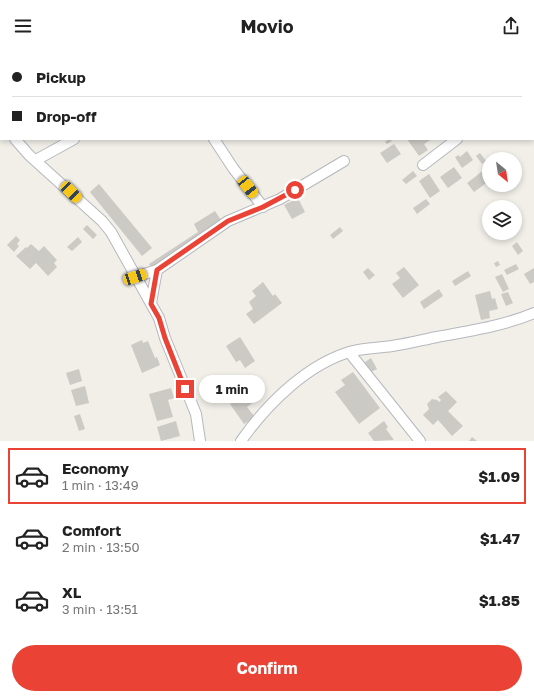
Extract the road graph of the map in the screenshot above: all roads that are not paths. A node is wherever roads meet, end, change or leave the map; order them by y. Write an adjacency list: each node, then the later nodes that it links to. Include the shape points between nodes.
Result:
1 (16, 140): 5 (street)
2 (72, 140): 5 (street)
3 (215, 140): 8 (street)
4 (456, 140): 7 (street)
5 (36, 160): 10 (street, via 102,221 111,232)
6 (344, 161): 8 (street)
7 (423, 165)
8 (263, 207): 9 (street, via 228,221)
9 (157, 270): 10 (street); 11 (street)
10 (135, 277): 11 (street)
11 (151, 304): 14 (street, via 159,318 196,414)
12 (534, 313): 13 (street, via 471,331 391,347)
13 (349, 352): 15 (street, via 315,368 289,387); 16 (street)
14 (200, 441)
15 (241, 441)
16 (420, 441)

